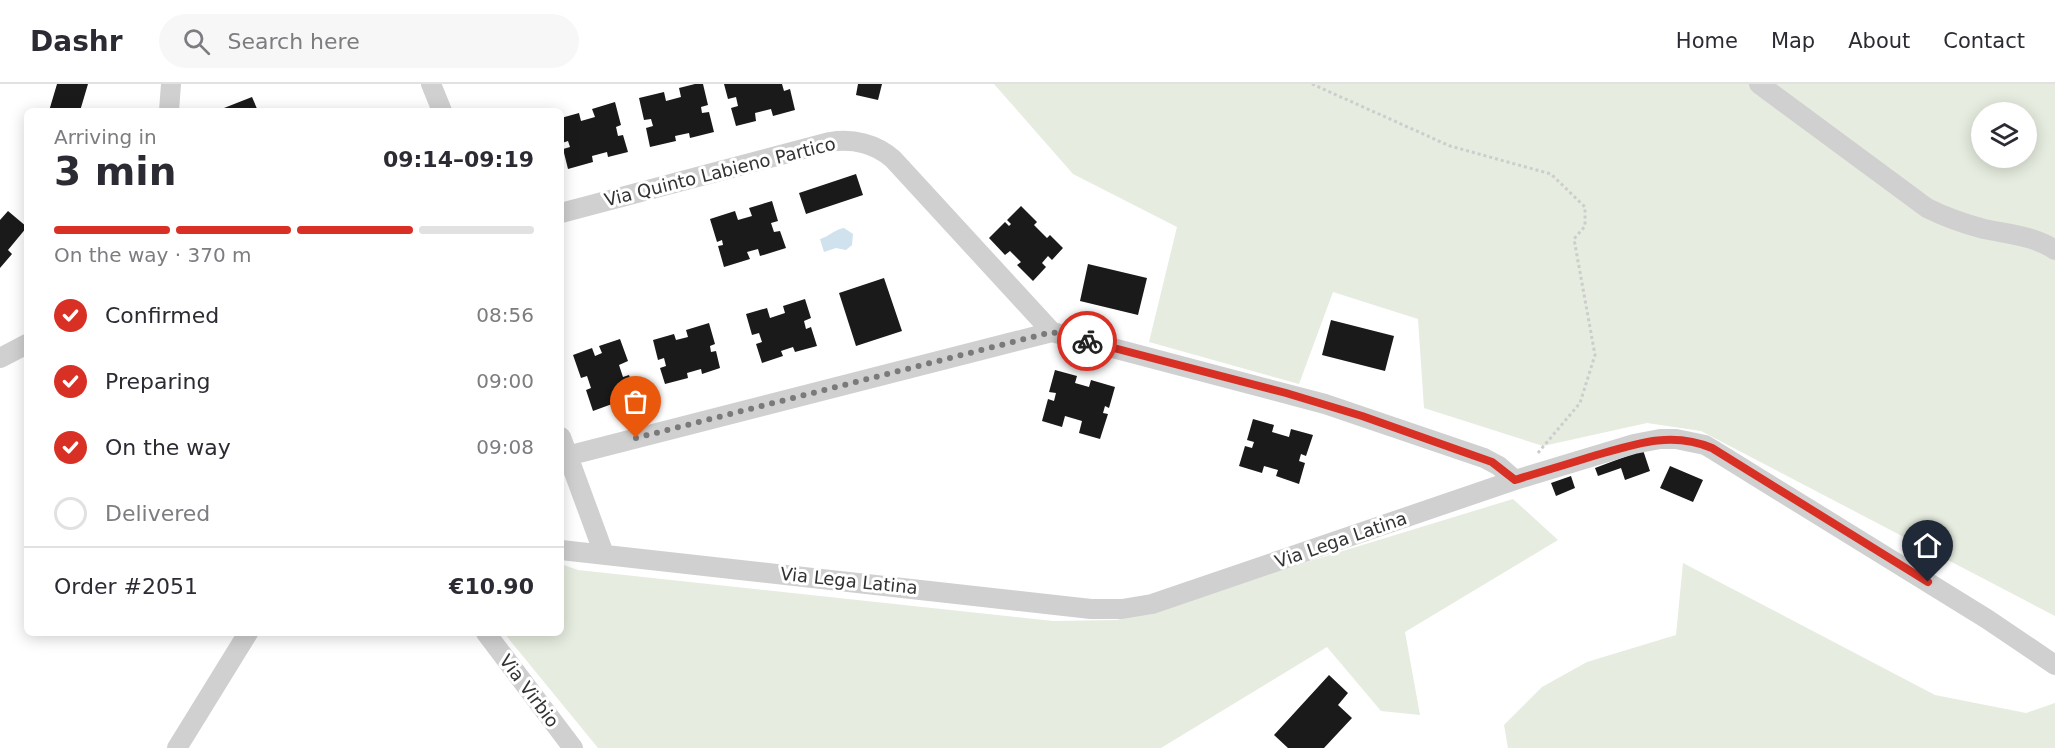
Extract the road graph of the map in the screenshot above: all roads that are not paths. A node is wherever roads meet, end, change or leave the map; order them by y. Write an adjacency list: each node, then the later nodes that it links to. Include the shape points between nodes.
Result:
1 (171, 84): 4 (street)
2 (431, 84): 5 (street)
3 (1760, 84): 7 (street, via 1927,208)
4 (169, 108)
5 (441, 108)
6 (564, 212): 8 (street, Via Quinto Labieno Partico, via 830,142 865,143 893,159)
7 (2055, 250)
8 (1052, 332): 11 (street); 12 (street, via 1362,416 1492,462)
9 (24, 346): 10 (street)
10 (0, 358)
11 (564, 447): 14 (street)
12 (1515, 480): 14 (street, Via Lega Latina, via 1133,608 1092,609); 17 (street, Via Lega Latina, via 1643,441 1676,439 1705,446 1988,619)
13 (564, 550): 14 (street, Via Lega Latina)
14 (604, 554)
15 (246, 636): 18 (street)
16 (488, 636): 19 (street, Via Virbio)
17 (2055, 665)
18 (177, 748)
19 (573, 748)

